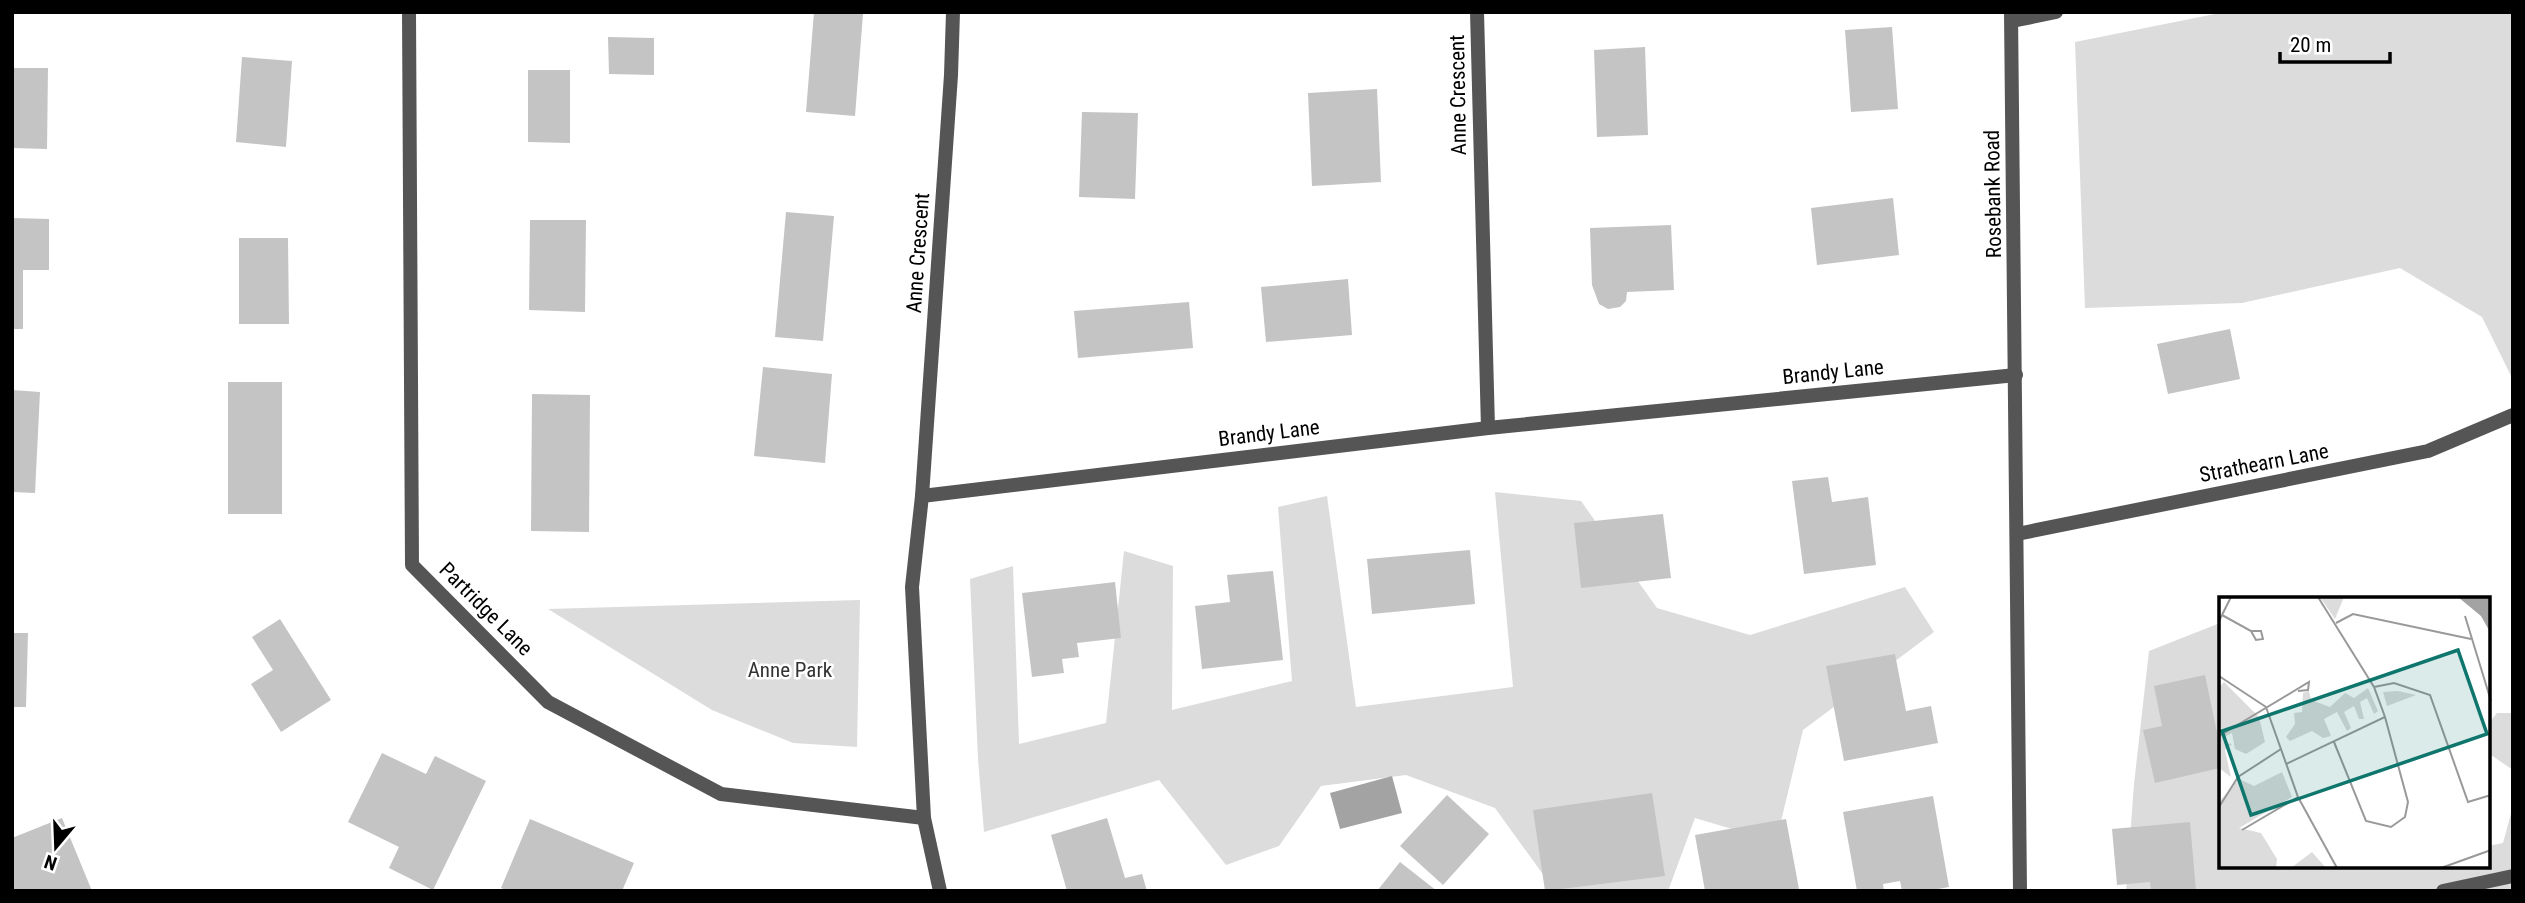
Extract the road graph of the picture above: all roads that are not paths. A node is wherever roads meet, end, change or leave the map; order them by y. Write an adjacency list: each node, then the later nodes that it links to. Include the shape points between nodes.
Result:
1 (409, 12): 11 (street, Partridge Lane, via 412,565 548,702 721,794)
2 (953, 12): 9 (street, Anne Crescent)
3 (1477, 12): 8 (street, Anne Crescent)
4 (2056, 12): 5 (street)
5 (2012, 17): 6 (street, Rosebank Road)
6 (2016, 375): 8 (street, Brandy Lane); 10 (street, Rosebank Road)
7 (2513, 415): 10 (street, Strathearn Lane, via 2428,451)
8 (1488, 428): 9 (street, Brandy Lane)
9 (922, 496): 11 (street, via 912,587)
10 (2017, 534): 14 (street, Rosebank Road)
11 (924, 818): 13 (street)
12 (2513, 876): 15 (street)
13 (940, 891)
14 (2020, 891)
15 (2443, 891)

